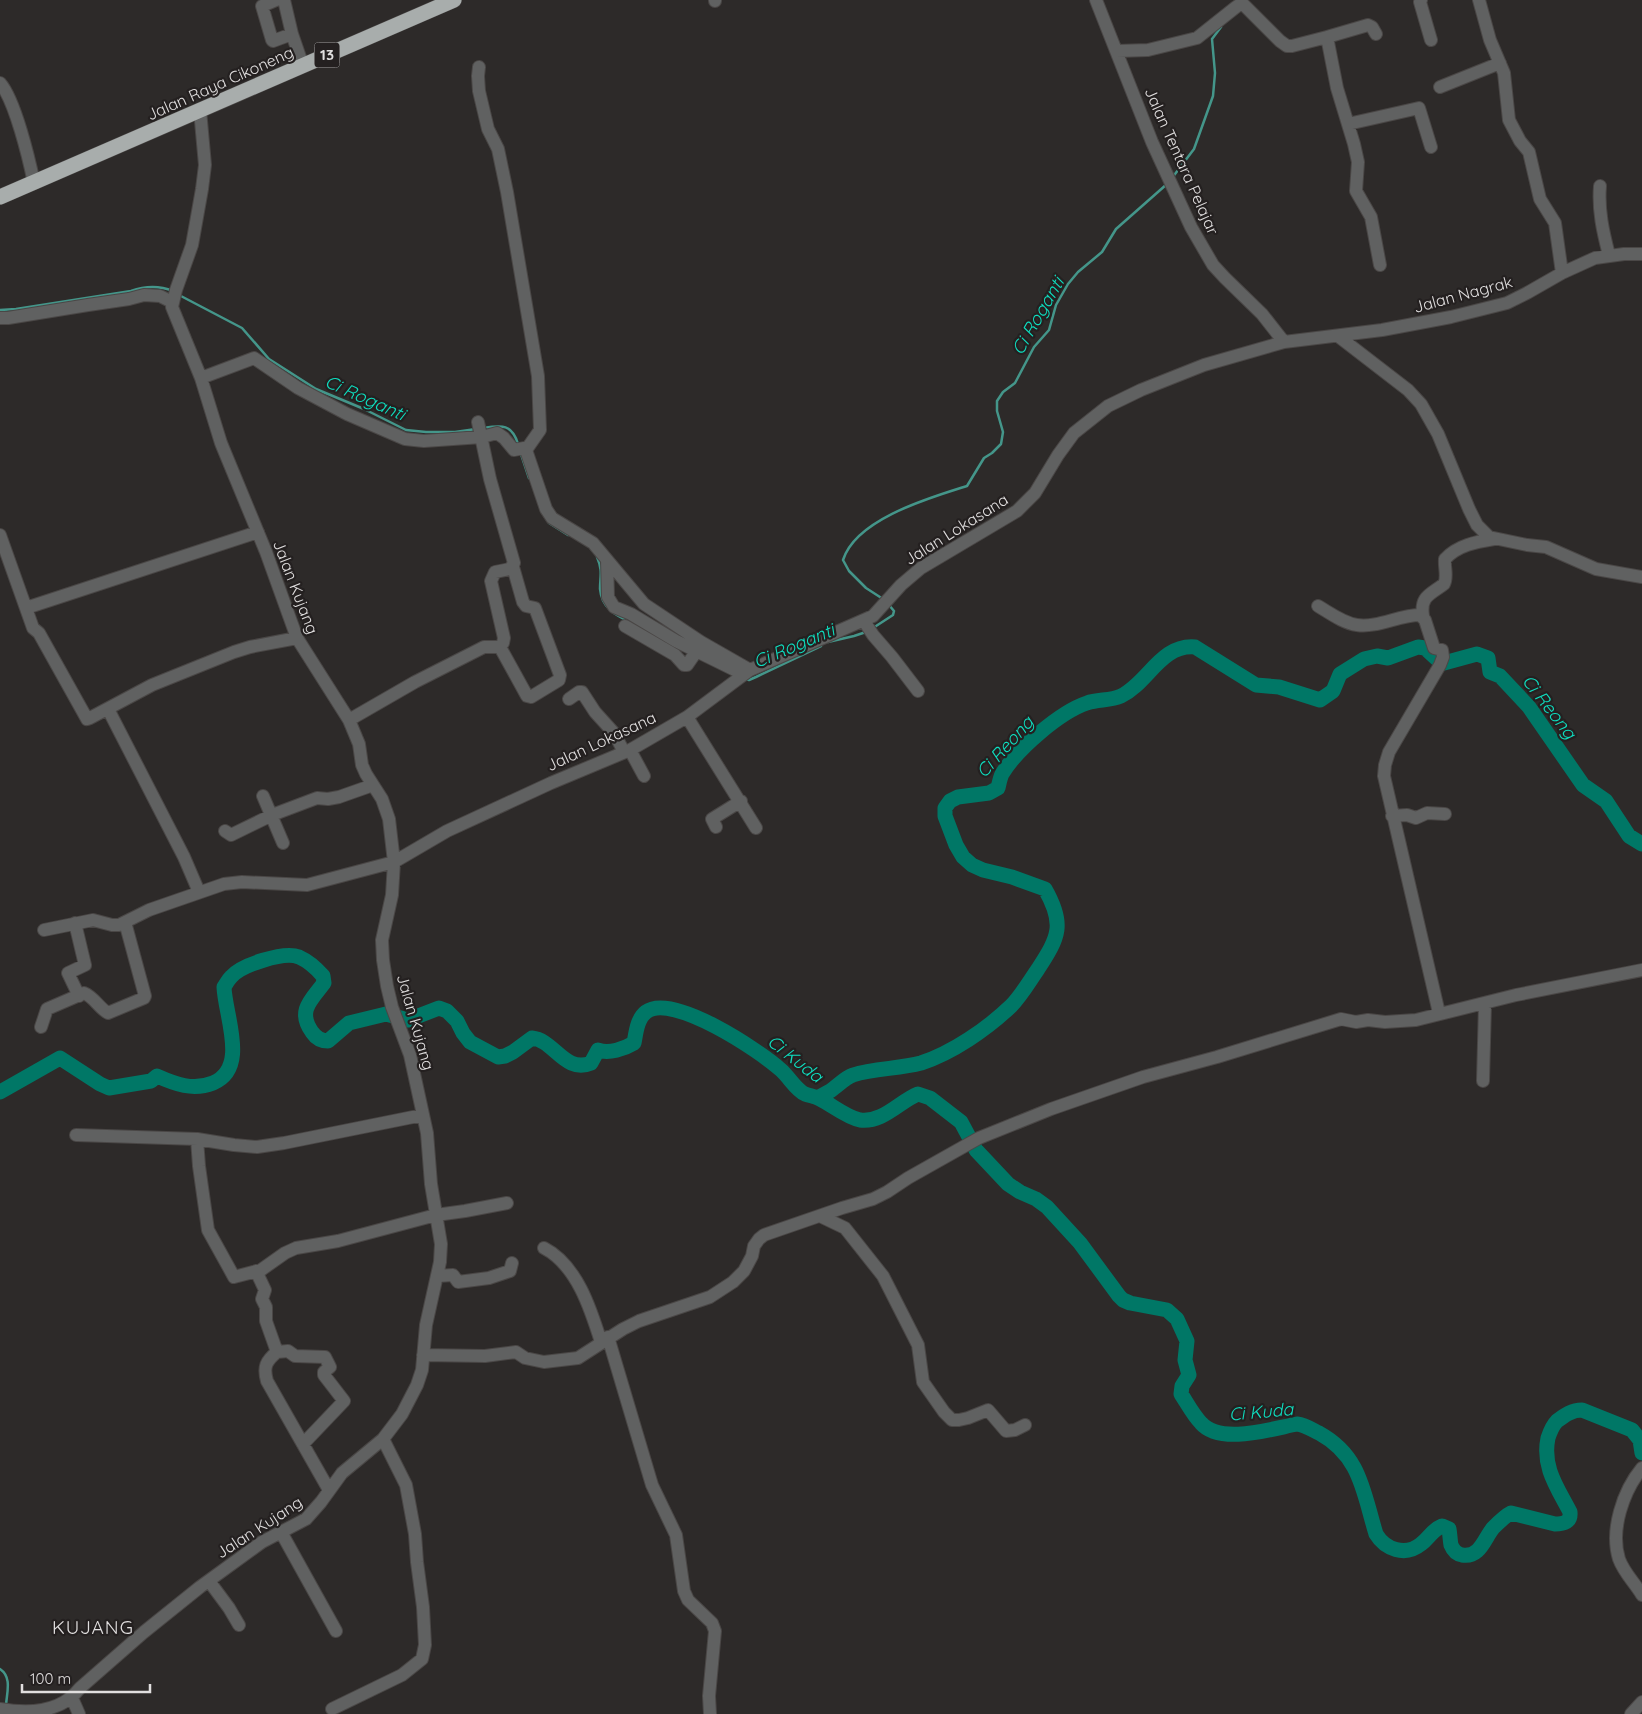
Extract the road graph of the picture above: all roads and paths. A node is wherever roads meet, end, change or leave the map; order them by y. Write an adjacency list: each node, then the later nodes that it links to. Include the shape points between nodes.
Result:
1 (276, 0): 7 (street, via 262,6 272,40)
2 (284, 0): 7 (street)
3 (453, 0): 13 (highway, Jalan Raya Cikoneng / 13)
4 (1096, 0): 11 (street, Jalan Tentara Pelajar)
5 (1421, 0): 10 (street)
6 (1479, 0): 12 (street)
7 (292, 34): 13 (street)
8 (1376, 34): 9 (street, via 1368,25)
9 (1327, 37): 11 (street, via 1287,50 1246,6 1236,7 1197,38 1148,50); 18 (street)
10 (1430, 40)
11 (1117, 51): 30 (street, Jalan Tentara Pelajar, via 1191,227 1224,278 1262,314)
12 (1500, 63): 16 (street); 26 (street, via 1506,82 1509,120 1529,152 1540,199 1555,223)
13 (303, 66): 17 (highway, Jalan Raya Cikoneng / 13)
14 (480, 67): 33 (street, via 479,91 488,129 498,149 507,192 538,376 540,430)
15 (0, 83): 20 (street, via 8,95 22,135)
16 (1440, 87)
17 (200, 110): 20 (highway, Jalan Raya Cikoneng / 13); 27 (street, via 205,166 202,189 192,245)
18 (1348, 124): 19 (street, via 1419,108); 25 (street, via 1358,162 1356,191 1371,217)
19 (1430, 147)
20 (34, 183): 22 (highway, Jalan Raya Cikoneng / 13)
21 (1600, 186): 24 (street, via 1598,204)
22 (0, 197)
23 (1642, 254): 24 (street, Jalan Nagrak)
24 (1608, 255): 26 (street, Jalan Nagrak)
25 (1380, 265)
26 (1562, 273): 29 (street, Jalan Nagrak, via 1507,302 1451,317)
27 (174, 296): 28 (street, via 144,295 129,300); 31 (street, Jalan Kujang, via 173,311)
28 (0, 318)
29 (1338, 336): 30 (street, Jalan Nagrak); 36 (street, via 1408,390 1421,404 1438,434 1477,525)
30 (1284, 342): 44 (street, Jalan Lokasana, via 1204,365 1108,406 1074,433 1027,503 921,568 886,601)
31 (202, 378): 32 (street, via 254,358 298,388 405,439 424,441); 34 (street, Jalan Kujang, via 222,443)
32 (480, 430): 33 (street, via 497,433); 38 (street, via 490,479 514,558)
33 (522, 449): 37 (street, via 552,518 590,540)
34 (258, 532): 41 (street); 45 (street, Jalan Kujang)
35 (0, 535): 41 (street)
36 (1494, 539): 39 (street, via 1546,548 1596,569); 42 (street, via 1458,549 1445,559 1446,580 1423,600)
37 (607, 560): 43 (street, via 610,602); 48 (street, via 648,607 702,642)
38 (513, 567): 46 (street, via 495,572 491,581 504,638); 46 (street, via 523,602 535,608 560,675 559,680 531,697 527,696)
39 (1642, 577)
40 (1318, 606): 42 (street, via 1349,623 1367,626)
41 (26, 608): 51 (street, via 33,628 39,633 85,717 88,719)
42 (1423, 616): 61 (street, via 1434,648 1442,650 1441,661 1385,764 1385,786)
43 (631, 623): 47 (street); 47 (street, via 684,665)
44 (868, 628): 48 (street, Jalan Lokasana, via 851,625); 49 (street)
45 (296, 638): 51 (street, via 234,652 152,685); 53 (street, Jalan Kujang)
46 (500, 648): 53 (street, via 484,647)
47 (694, 655): 48 (street)
48 (744, 675): 52 (street, Jalan Lokasana)
49 (918, 691)
50 (570, 699): 54 (street, via 582,692)
51 (108, 709): 67 (street)
52 (687, 717): 54 (street, Jalan Lokasana); 58 (street)
53 (349, 720): 56 (street, Jalan Kujang, via 359,744 362,765)
54 (627, 751): 55 (street); 66 (street, Jalan Lokasana, via 447,831)
55 (644, 776)
56 (373, 785): 60 (street, via 333,798 317,798); 66 (street, Jalan Kujang, via 389,819)
57 (264, 796): 60 (street)
58 (741, 801): 62 (street, via 712,818); 63 (street)
59 (1445, 814): 61 (street, via 1416,818)
60 (272, 815): 64 (street, via 236,834); 65 (street)
61 (1392, 816): 74 (street)
62 (716, 827)
63 (756, 828)
64 (225, 831)
65 (283, 843)
66 (394, 862): 67 (street, Jalan Lokasana, via 307,884 233,883); 77 (street, Jalan Kujang, via 392,895 382,940 383,960 392,1007 410,1055)
67 (199, 892): 68 (street, Jalan Lokasana)
68 (125, 922): 69 (street, via 115,926 93,920); 72 (street, via 144,998 108,1013 90,996 84,993)
69 (75, 923): 70 (street); 72 (street, via 85,965 68,973)
70 (44, 930)
71 (1642, 970): 73 (street)
72 (79, 996): 75 (street, via 47,1009)
73 (1486, 1004): 74 (street); 76 (street)
74 (1439, 1013): 82 (street, via 1395,1022 1341,1019 1143,1077 979,1138 888,1192)
75 (41, 1026)
76 (1483, 1081)
77 (423, 1115): 79 (street, via 257,1147); 81 (street, Jalan Kujang)
78 (76, 1135): 79 (street)
79 (198, 1139): 85 (street, via 208,1230 234,1277)
80 (507, 1203): 81 (street)
81 (436, 1215): 85 (street, via 338,1241 296,1248); 86 (street, Jalan Kujang, via 441,1244)
82 (820, 1216): 87 (street, via 759,1239 744,1271 734,1282 710,1297 639,1321); 90 (street, via 845,1228 883,1276 918,1344 924,1382 944,1412 952,1420 959,1420 988,1410 1006,1431)
83 (544, 1248): 87 (street, via 552,1252 574,1278)
84 (512, 1264): 86 (street, via 510,1271 475,1281 458,1282 453,1275)
85 (256, 1271): 88 (street, via 265,1290 262,1298 266,1321)
86 (437, 1276): 89 (street, Jalan Kujang)
87 (605, 1340): 89 (street, via 578,1358 559,1361 544,1362 525,1358 516,1352 484,1356); 105 (street, via 652,1485 676,1535 686,1596 716,1631)
88 (277, 1352): 92 (street, via 265,1364 264,1370); 92 (street, via 325,1356 330,1366 324,1375 344,1401)
89 (423, 1355): 91 (street, Jalan Kujang, via 422,1370 410,1400)
90 (1026, 1426)
91 (383, 1440): 94 (street, Jalan Kujang, via 342,1473); 103 (street, via 406,1485 415,1534 425,1645 422,1659 402,1675)
92 (302, 1444): 94 (street)
93 (1640, 1470): 97 (street, via 1622,1507 1617,1543 1624,1569)
94 (329, 1490): 95 (street, Jalan Kujang, via 306,1519)
95 (281, 1532): 96 (street, Jalan Kujang); 99 (street)
96 (209, 1581): 98 (street); 100 (street, Jalan Kujang, via 144,1632)
97 (1642, 1595)
98 (239, 1625)
99 (336, 1631)
100 (72, 1698): 102 (street, Jalan Kujang, via 46,1710 29,1713); 104 (street)
101 (1642, 1702): 106 (street)
102 (0, 1709)
103 (332, 1709)
104 (79, 1714)
105 (710, 1714)
106 (1631, 1714)

